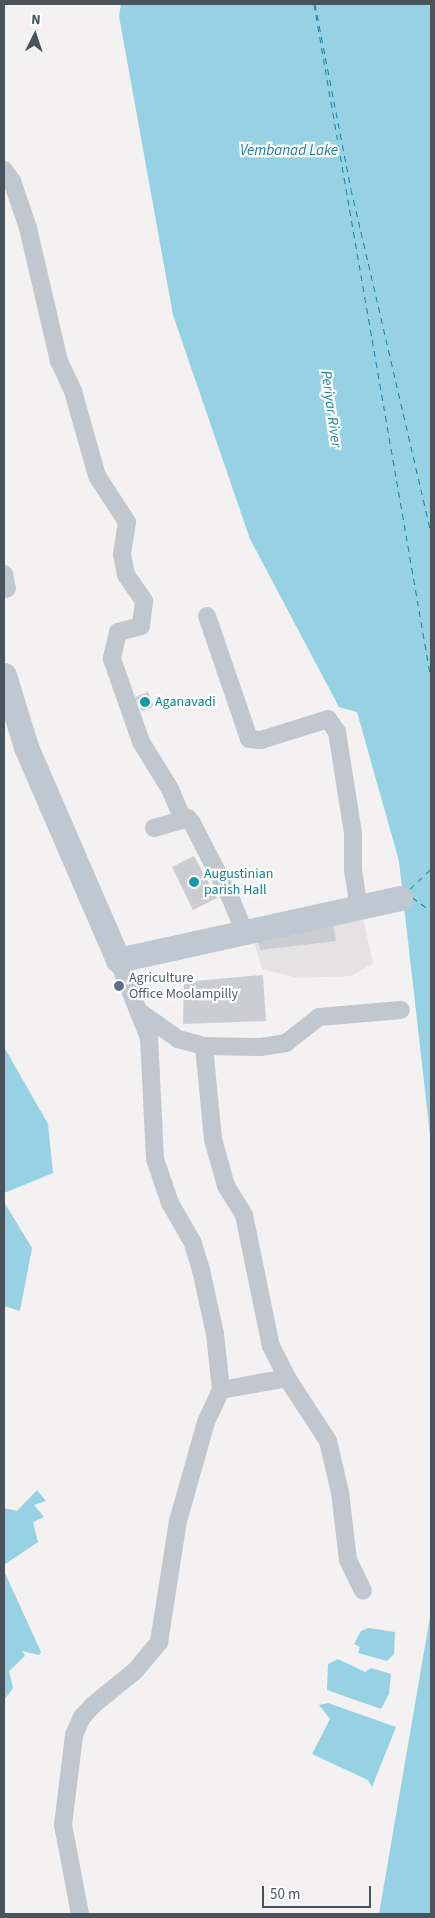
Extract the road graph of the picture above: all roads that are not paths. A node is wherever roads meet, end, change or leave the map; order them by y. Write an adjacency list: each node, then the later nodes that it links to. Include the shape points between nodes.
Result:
1 (4, 170): 4 (street, via 12,181 28,228 59,361 73,391 97,476 127,522 122,554 126,575 144,601 140,626 118,632 112,659 141,742 170,789)
2 (207, 616): 7 (street, via 250,739 261,740 328,719 336,732 353,833 352,870)
3 (4, 675): 9 (street, via 26,747)
4 (183, 819): 5 (street); 8 (street, via 188,818 192,823)
5 (154, 828)
6 (400, 898): 7 (street)
7 (359, 907): 8 (street)
8 (244, 932): 9 (street)
9 (118, 960): 11 (street)
10 (401, 1010): 12 (street, via 319,1017 286,1043 261,1047)
11 (140, 1012): 12 (street, via 178,1039); 14 (street, via 149,1038 155,1159 170,1203 193,1243 201,1270 215,1334)
12 (204, 1046): 13 (street, via 213,1139 226,1186 244,1215 271,1346)
13 (287, 1378): 14 (street); 15 (street, via 328,1442 340,1492 348,1560)
14 (221, 1390): 16 (street, via 206,1422 178,1521 159,1642 135,1671 93,1704 82,1717 74,1735 63,1825)
15 (362, 1591)
16 (80, 1914)

